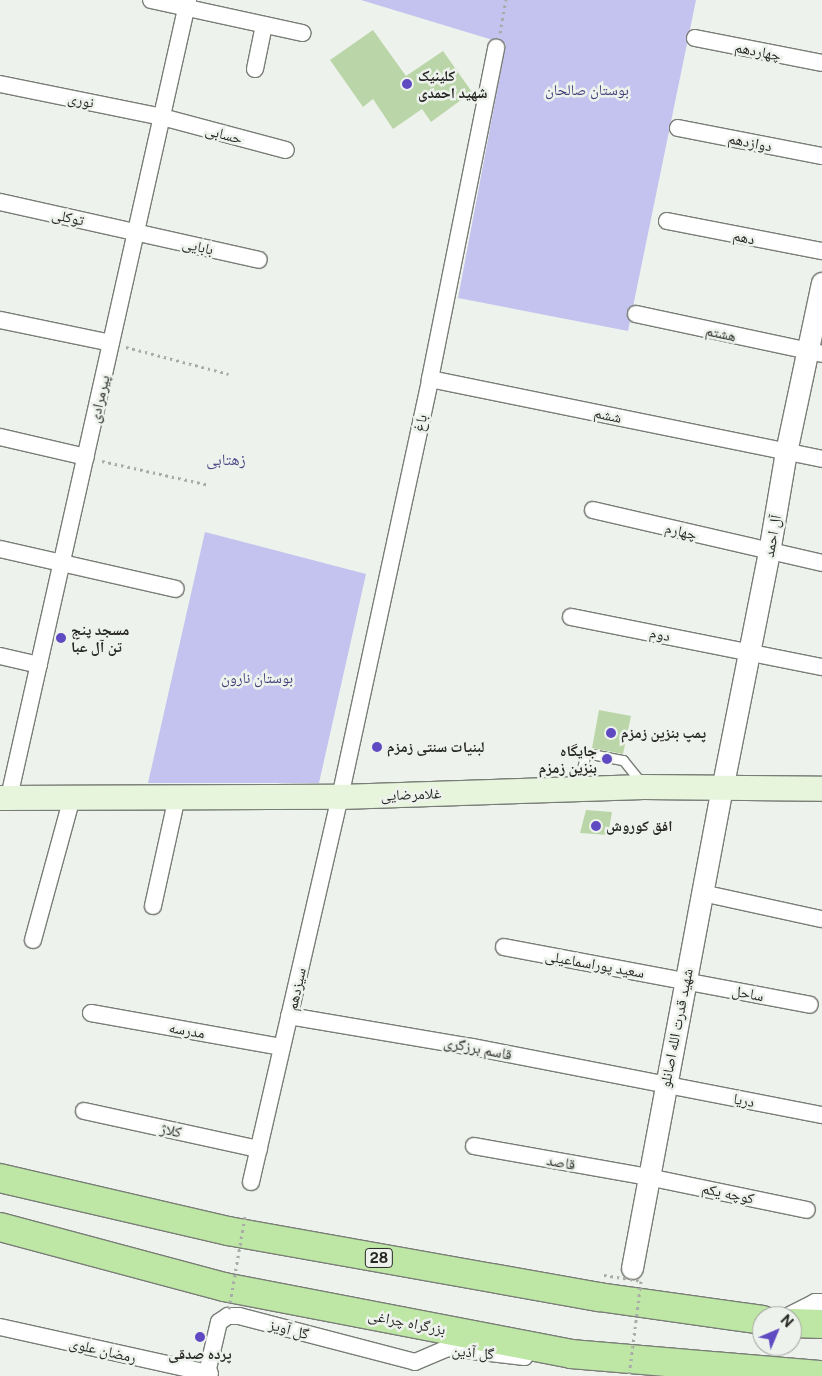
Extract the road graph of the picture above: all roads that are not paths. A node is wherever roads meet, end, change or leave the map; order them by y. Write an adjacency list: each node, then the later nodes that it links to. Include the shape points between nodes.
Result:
1 (151, 0): 2 (street)
2 (187, 4): 3 (street); 10 (street, پیرمرادی)
3 (264, 25): 4 (street); 8 (street)
4 (302, 33)
5 (695, 38): 7 (street, چهاردهم)
6 (496, 48): 24 (street, باغ)
7 (822, 63)
8 (255, 69)
9 (0, 84): 10 (street, نوری)
10 (162, 117): 12 (street, حسابی); 16 (street, پیرمرادی)
11 (678, 128): 13 (street, دوازدهم)
12 (286, 150)
13 (822, 156)
14 (0, 202): 16 (street, توکلی)
15 (667, 221): 17 (street, دهم)
16 (136, 232): 18 (street, بابایی); 22 (street, پیرمرادی)
17 (822, 251)
18 (259, 260)
19 (822, 283): 23 (street, آل احمد)
20 (636, 314): 23 (street, هشتم)
21 (0, 320): 22 (street)
22 (112, 343): 27 (street, پیرمرادی)
23 (814, 353): 26 (street, آل احمد)
24 (430, 379): 26 (street, ششم); 47 (street, باغ)
25 (0, 437): 27 (street)
26 (786, 452): 28 (street, ششم); 31 (street, آل احمد)
27 (86, 457): 33 (street, پیرمرادی)
28 (822, 459)
29 (593, 510): 31 (street, چهارم)
30 (0, 549): 33 (street)
31 (770, 552): 32 (street, چهارم); 36 (street, آل احمد)
32 (822, 563)
33 (62, 564): 34 (street); 38 (street, پیرمرادی)
34 (176, 589)
35 (571, 617): 36 (street, دوم)
36 (749, 651): 39 (street, دوم); 42 (street, آل احمد)
37 (0, 656): 38 (street)
38 (39, 665): 44 (street, پیرمرادی)
39 (822, 666)
40 (644, 787): 41 (main road, غلامرضایی); 41 (lane, via 624,760 586,753); 42 (main road, غلامرضایی)
41 (576, 788): 47 (main road, غلامرضایی)
42 (722, 789): 43 (main road, غلامرضایی); 48 (street, شهید قدرت الله اصانلو)
43 (822, 789)
44 (5, 797): 45 (main road, غلامرضایی)
45 (72, 797): 46 (main road, غلامرضایی); 51 (street)
46 (177, 797): 47 (main road, غلامرضایی); 49 (street)
47 (340, 797): 56 (street, سیزدهم)
48 (702, 893): 50 (street); 53 (street, شهید قدرت الله اصانلو)
49 (152, 906)
50 (821, 919)
51 (33, 940)
52 (504, 948): 53 (street, سعید پوراسماعیلی)
53 (685, 980): 54 (street, ساحل); 58 (street, شهید قدرت الله اصانلو)
54 (810, 1005)
55 (91, 1013): 57 (street, مدرسه)
56 (290, 1016): 57 (street, سیزدهم); 58 (street, قاسم برزگری)
57 (282, 1047): 62 (street, سیزدهم)
58 (665, 1085): 60 (street, دریا); 63 (street, شهید قدرت الله اصانلو)
59 (84, 1111): 62 (street, کلاژ)
60 (822, 1115)
61 (474, 1146): 63 (street, قاصد)
62 (259, 1149): 65 (street, سیزدهم)
63 (648, 1177): 66 (street, کوچه یکم); 68 (street, شهید قدرت الله اصانلو)
64 (0, 1178): 71 (highway, 28, via 228,1231 599,1297)
65 (251, 1182)
66 (807, 1210)
67 (0, 1227): 75 (highway, بزرگراه چراغی, via 224,1287)
68 (632, 1268)
69 (822, 1302): 70 (street)
70 (802, 1309)
71 (752, 1319)
72 (802, 1323): 73 (highway)
73 (822, 1324)
74 (0, 1327): 77 (street, رمضان علوی)
75 (559, 1357): 76 (street, گل آذین, via 448,1348); 78 (highway, بزرگراه چراغی)
76 (413, 1369): 77 (street, گل آویز, via 239,1316 228,1316 219,1322)
77 (207, 1374)
78 (822, 1375)

